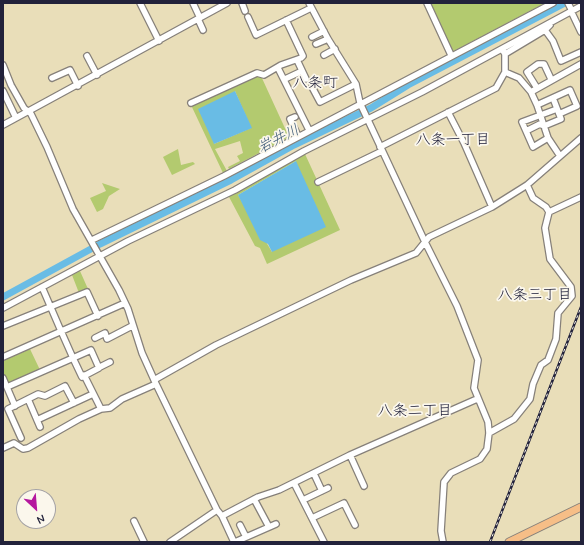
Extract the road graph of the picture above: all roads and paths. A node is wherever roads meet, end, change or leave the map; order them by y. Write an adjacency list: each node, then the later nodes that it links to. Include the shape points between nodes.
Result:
1 (140, 3): 21 (street)
2 (193, 3): 11 (street)
3 (227, 3): 11 (street)
4 (242, 3): 12 (street, via 256,35)
5 (427, 3): 27 (street)
6 (552, 3): 27 (street)
7 (568, 3): 10 (street)
8 (310, 6): 12 (street); 17 (street)
9 (581, 6): 10 (street)
10 (572, 10): 13 (street); 14 (street)
11 (199, 19): 15 (street); 21 (street)
12 (286, 20): 29 (street, via 303,56)
13 (553, 21): 16 (street); 24 (street)
14 (580, 25): 18 (street)
15 (203, 30)
16 (545, 30): 24 (street); 25 (street, via 553,41 561,61)
17 (324, 32): 19 (street); 20 (street)
18 (581, 32)
19 (312, 37)
20 (328, 39): 22 (street); 23 (street)
21 (159, 41): 35 (street)
22 (316, 44)
23 (335, 49): 26 (street); 41 (street)
24 (503, 52): 34 (street); 56 (street)
25 (581, 52)
26 (324, 55)
27 (450, 55): 48 (street)
28 (87, 56): 35 (street)
29 (297, 60): 32 (street); 33 (street)
30 (581, 64): 38 (street)
31 (3, 67): 51 (street, via 11,86)
32 (278, 68): 39 (street); 47 (street, via 264,75 257,73)
33 (302, 71): 37 (street); 39 (street)
34 (505, 72): 45 (street, via 519,78); 52 (street, via 496,88)
35 (97, 75): 42 (street)
36 (52, 78): 42 (street, via 70,70)
37 (306, 79)
38 (551, 79): 43 (street); 43 (street, via 544,64 538,64 527,72)
39 (285, 80): 59 (street)
40 (316, 80): 41 (street, via 312,86 320,102)
41 (356, 84): 48 (street)
42 (78, 86): 51 (street)
43 (537, 88): 45 (street)
44 (3, 91): 55 (street)
45 (530, 92): 49 (street)
46 (553, 98): 49 (street); 50 (street); 50 (street, via 570,90 577,106)
47 (191, 103)
48 (361, 104): 56 (street); 59 (street)
49 (537, 105): 53 (street)
50 (558, 111): 53 (street); 58 (street, via 561,119)
51 (28, 112): 55 (street); 71 (street, via 47,147 73,209)
52 (448, 112): 64 (street); 69 (street)
53 (540, 115): 58 (street); 60 (street, via 522,122)
54 (295, 117): 61 (street, via 290,119)
55 (16, 118): 57 (street)
56 (367, 118): 64 (street); 73 (street, via 235,190)
57 (3, 124)
58 (544, 126): 60 (street, via 540,124); 62 (street)
59 (309, 130): 61 (street)
60 (526, 132): 62 (street, via 533,147)
61 (298, 136): 71 (street)
62 (548, 138): 65 (street)
63 (581, 138): 65 (street)
64 (381, 149): 66 (street); 72 (street)
65 (560, 156): 67 (street)
66 (318, 182)
67 (527, 185): 69 (street); 70 (street, via 533,198)
68 (581, 197): 70 (street)
69 (492, 207): 72 (street, via 429,237)
70 (549, 212): 99 (street, via 545,228 550,259 571,287 572,296 558,313 556,339 548,360 541,365 530,399 514,419)
71 (93, 241): 73 (street)
72 (425, 242): 89 (street, via 416,253 351,280 250,328 216,345); 93 (street, via 457,306 475,350 479,366 474,382)
73 (100, 254): 74 (street); 75 (street)
74 (42, 287): 76 (street); 77 (street)
75 (125, 303): 78 (street); 80 (street)
76 (50, 306): 78 (street, via 87,292); 79 (street); 81 (street)
77 (3, 308)
78 (98, 316): 81 (street)
79 (3, 326)
80 (132, 326): 82 (street, via 107,339 105,333); 89 (street)
81 (61, 331): 83 (street); 84 (street)
82 (95, 338)
83 (3, 357)
84 (73, 358): 86 (street, via 91,350); 87 (street, via 82,376); 90 (street)
85 (110, 362): 86 (street)
86 (98, 368): 87 (street)
87 (84, 375): 91 (street)
88 (3, 378): 90 (street)
89 (155, 382): 96 (street, via 110,408); 111 (street)
90 (7, 387): 95 (street)
91 (93, 394): 94 (street); 96 (street)
92 (28, 399): 94 (street, via 38,394 45,396 65,386); 95 (street); 97 (street)
93 (477, 399): 99 (street, via 488,422); 102 (street)
94 (74, 403): 97 (street)
95 (15, 406): 100 (street, via 8,409)
96 (101, 409): 101 (street, via 28,448 23,449 14,443)
97 (37, 420): 98 (street)
98 (40, 427)
99 (489, 433): 125 (street, via 487,449 482,456 451,473 444,482 441,531)
100 (21, 438)
101 (3, 448)
102 (350, 455): 104 (street); 105 (street)
103 (315, 476): 107 (street)
104 (294, 483): 108 (street); 109 (street)
105 (364, 486)
106 (328, 488): 107 (street)
107 (322, 491): 109 (street)
108 (254, 499): 112 (street); 118 (street)
109 (303, 500): 113 (street)
110 (581, 507): 120 (main road)
111 (217, 510): 112 (street); 122 (street)
112 (222, 516): 123 (street)
113 (312, 518): 117 (street, via 344,503); 124 (street)
114 (134, 521): 121 (street)
115 (276, 524): 118 (street)
116 (240, 525): 119 (street)
117 (355, 525)
118 (269, 527): 119 (street)
119 (246, 537): 123 (street)
120 (511, 541)
121 (144, 542)
122 (170, 542)
123 (235, 542)
124 (324, 542)
125 (443, 542)

